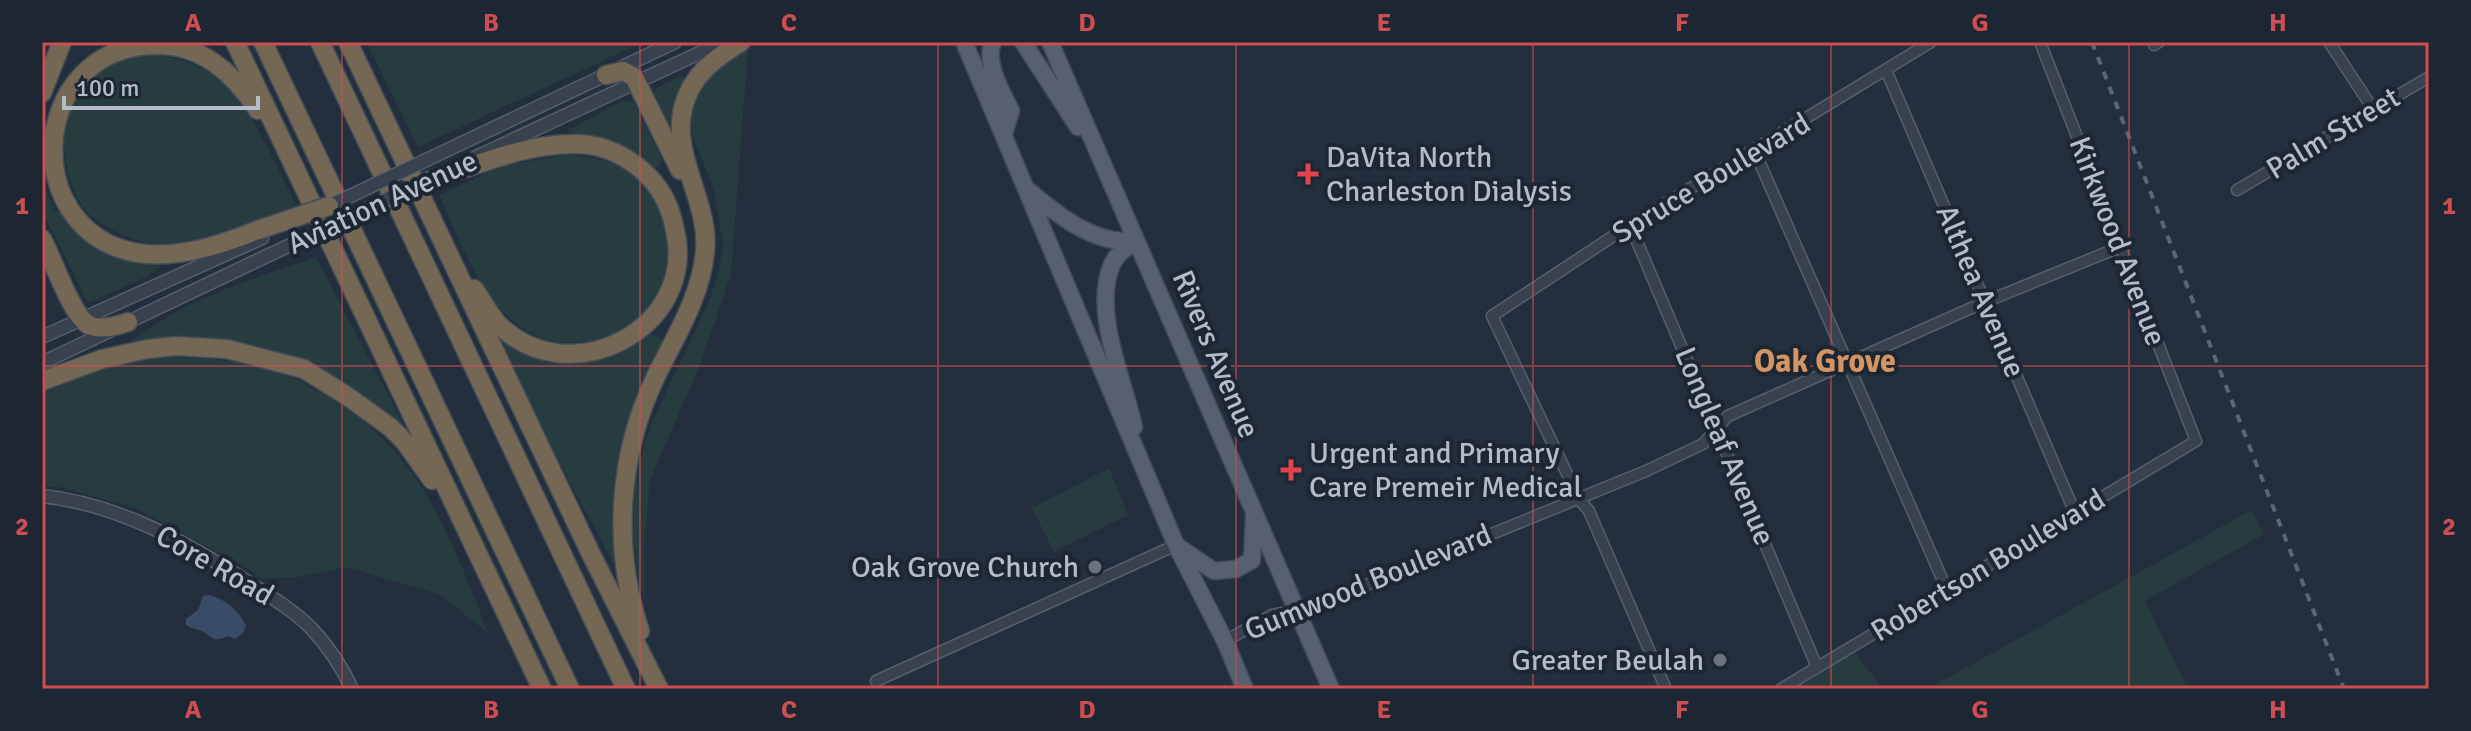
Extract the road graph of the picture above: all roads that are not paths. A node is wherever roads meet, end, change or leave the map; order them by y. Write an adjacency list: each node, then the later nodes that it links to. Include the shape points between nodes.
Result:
1 (62, 42): 21 (highway)
2 (235, 42): 31 (highway)
3 (263, 42): 63 (highway)
4 (320, 42): 64 (highway)
5 (348, 42): 33 (highway)
6 (675, 42): 18 (street, Aviation Avenue)
7 (723, 42): 20 (street, Aviation Avenue)
8 (741, 42): 32 (highway, via 698,73 683,107 682,145)
9 (964, 42): 24 (main road)
10 (993, 42): 24 (main road, via 989,52 1011,111)
11 (1023, 42): 27 (main road)
12 (1037, 42): 22 (main road)
13 (1050, 42): 22 (main road, Rivers Avenue)
14 (1931, 42): 17 (street, Spruce Boulevard)
15 (2040, 42): 39 (street, Kirkwood Avenue)
16 (2329, 42): 23 (street)
17 (1886, 70): 25 (street, Spruce Boulevard); 40 (street, Althea Avenue)
18 (606, 75): 20 (highway, via 623,71); 34 (street, Aviation Avenue, bridge)
19 (2429, 77): 23 (street, Palm Street)
20 (637, 81): 26 (street, Aviation Avenue); 32 (highway)
21 (42, 93)
22 (1079, 108): 27 (main road, Rivers Avenue)
23 (2373, 109): 30 (street, Palm Street)
24 (1004, 134): 29 (main road)
25 (1755, 152): 35 (street, Spruce Boulevard); 45 (street)
26 (469, 165): 28 (highway); 33 (highway, via 580,144 615,153 643,170 661,189 671,212 679,258 674,280 654,316 607,349 561,353 524,341 487,308)
27 (1106, 173): 38 (main road, Rivers Avenue)
28 (421, 183): 42 (street, Aviation Avenue, bridge)
29 (1027, 189): 38 (main road, via 1077,226 1110,239); 49 (main road)
30 (2237, 190)
31 (308, 195): 36 (highway, via 243,89 196,52 140,46 115,53 92,66 71,88 55,124 52,162 69,208 99,237 132,251 161,254); 55 (highway)
32 (698, 204): 65 (highway, via 706,248 698,287 636,429 623,505 624,558 635,617)
33 (423, 205): 65 (highway)
34 (329, 206): 36 (highway, bridge)
35 (1630, 225): 47 (street, Longleaf Avenue); 51 (street, Spruce Boulevard, via 1492,316)
36 (260, 234): 41 (street, Aviation Avenue)
37 (42, 239): 41 (highway)
38 (1136, 240): 49 (main road, via 1111,267 1105,316); 52 (main road, Rivers Avenue)
39 (2120, 247): 40 (street, Gumwood Boulevard); 48 (street, Kirkwood Avenue)
40 (1985, 302): 45 (street, Gumwood Boulevard); 53 (street, Althea Avenue)
41 (81, 319): 42 (highway, via 97,327); 43 (street, Aviation Avenue)
42 (128, 322): 44 (street, Aviation Avenue)
43 (42, 337)
44 (42, 363)
45 (1848, 363): 47 (street, Gumwood Boulevard, via 1728,416); 56 (street)
46 (42, 381): 55 (highway, via 128,352 176,346 227,349 304,369 405,442)
47 (1717, 427): 51 (street, Gumwood Boulevard, via 1703,444); 59 (street, Longleaf Avenue)
48 (2196, 441): 53 (street, Robertson Boulevard)
49 (1140, 461): 54 (main road)
50 (42, 496): 62 (street, Core Road, via 116,512 223,566 309,627)
51 (1579, 499): 57 (street, Gumwood Boulevard); 68 (street, via 1589,511)
52 (1254, 513): 54 (main road, via 1252,560 1236,569 1214,571); 57 (main road, Rivers Avenue)
53 (2075, 513): 56 (street, Robertson Boulevard)
54 (1176, 545): 58 (main road); 60 (street)
55 (484, 567): 61 (highway)
56 (1947, 590): 59 (street, Robertson Boulevard)
57 (1297, 610): 58 (street, Gumwood Boulevard, via 1272,615); 67 (main road, Rivers Avenue)
58 (1225, 641): 66 (main road)
59 (1817, 667): 69 (street, Robertson Boulevard)
60 (876, 681)
61 (539, 684)
62 (352, 689)
63 (570, 689)
64 (626, 689)
65 (662, 689)
66 (1245, 689)
67 (1331, 689)
68 (1666, 689)
69 (1781, 689)

